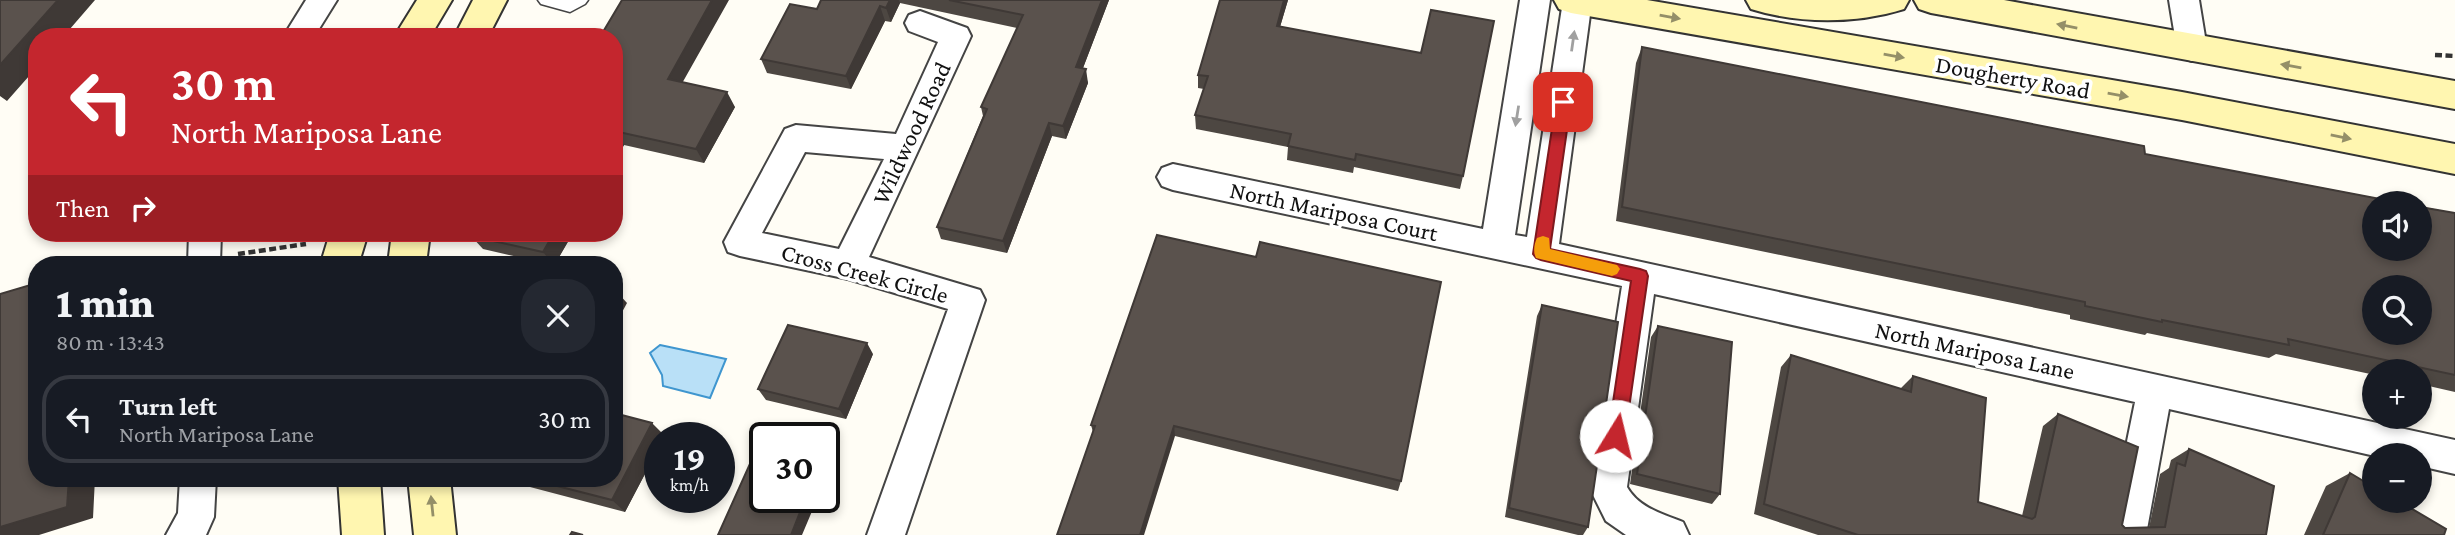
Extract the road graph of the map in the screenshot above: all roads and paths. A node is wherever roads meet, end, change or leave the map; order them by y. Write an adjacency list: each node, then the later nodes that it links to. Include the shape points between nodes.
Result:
1 (322, 0): 13 (street)
2 (435, 0): 14 (main road)
3 (491, 0): 15 (main road)
4 (545, 0): 11 (lane)
5 (1535, 0): 22 (street, one-way to 22)
6 (1763, 0): 7 (main road, via 1801,7 1851,8)
7 (1892, 0)
8 (1931, 0): 16 (main road, one-way to 8)
9 (2184, 0): 16 (street)
10 (1575, 1): 19 (main road, Dougherty Road, one-way to 19, via 2182,106); 24 (street, one-way to 10)
11 (574, 2)
12 (920, 23): 18 (street, Wildwood Road, via 956,36)
13 (304, 28)
14 (417, 28)
15 (476, 28)
16 (2192, 49): 17 (main road, one-way to 16)
17 (2455, 95)
18 (905, 148): 25 (street, Wildwood Road); 25 (street, Cross Creek Circle, via 796,138 740,242)
19 (2455, 159)
20 (1173, 177): 22 (street, North Mariposa Court)
21 (347, 245): 23 (path)
22 (1497, 245): 24 (street, North Mariposa Lane)
23 (205, 252)
24 (1541, 254): 26 (street, North Mariposa Lane)
25 (848, 265): 35 (street, Cross Creek Circle, via 968,300)
26 (1640, 276): 27 (street, North Mariposa Lane); 36 (street, via 1608,489 1619,509)
27 (2155, 390): 28 (street, North Mariposa Lane); 37 (street)
28 (2455, 456)
29 (198, 487): 32 (street, via 196,517)
30 (360, 487): 33 (main road)
31 (430, 487): 34 (main road, one-way to 31)
32 (186, 535)
33 (363, 535)
34 (435, 535)
35 (886, 535)
36 (1670, 535)
37 (2127, 535)

